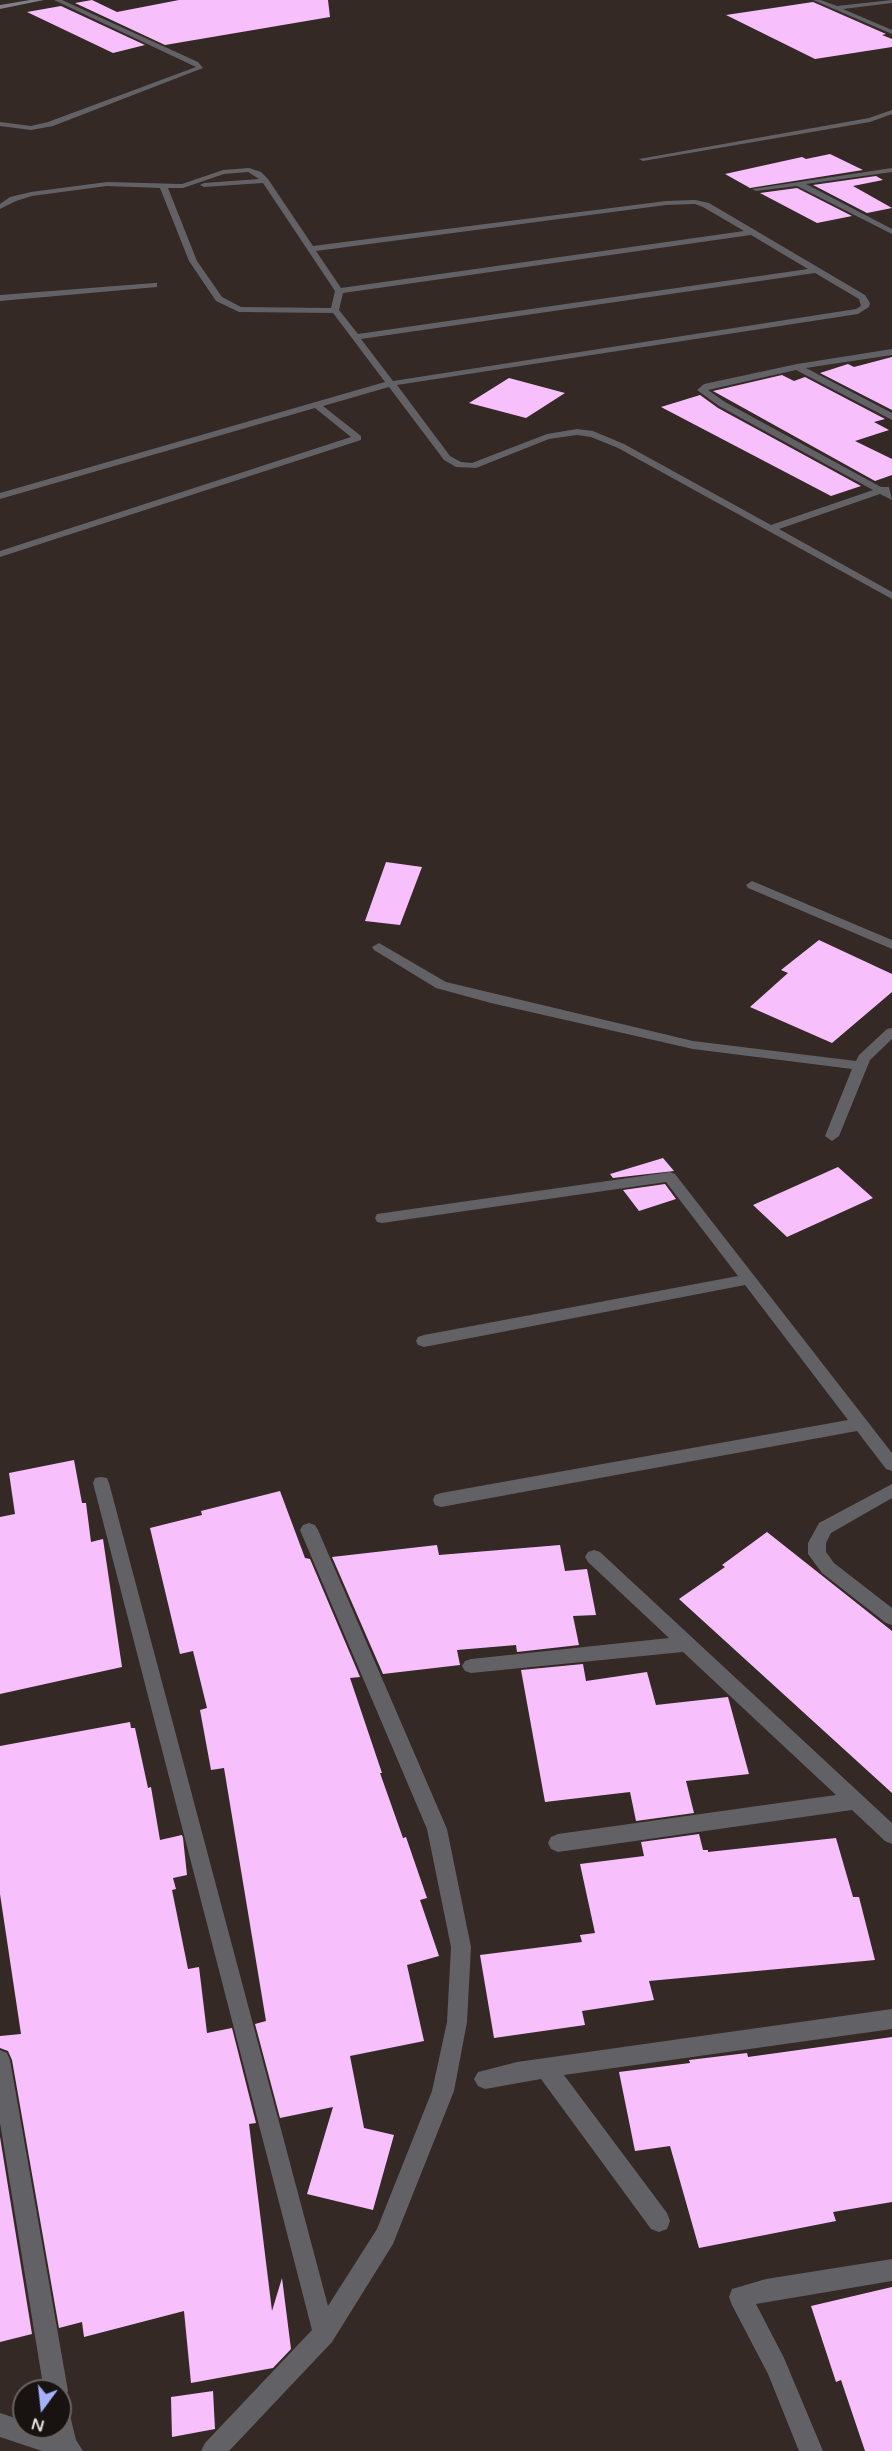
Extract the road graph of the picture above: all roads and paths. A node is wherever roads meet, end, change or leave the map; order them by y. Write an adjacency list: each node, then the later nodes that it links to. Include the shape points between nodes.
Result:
1 (41, 0): 5 (main road)
2 (57, 0): 9 (street, via 200,68 50,124 31,128)
3 (816, 0): 6 (street)
4 (892, 1): 6 (street)
5 (0, 7)
6 (836, 8): 7 (street)
7 (892, 32)
8 (892, 112): 10 (street, via 870,120)
9 (0, 124)
10 (644, 159)
11 (892, 170): 13 (street)
12 (265, 181): 14 (street); 14 (street, via 249,170 235,170); 20 (street)
13 (798, 183): 16 (street); 19 (street)
14 (183, 186): 15 (street)
15 (164, 187): 17 (street, via 107,184 31,194); 25 (street, via 193,261 219,299 239,309)
16 (756, 189)
17 (0, 207)
18 (753, 232): 20 (street, via 706,205 685,202); 21 (street); 23 (street)
19 (892, 232)
20 (310, 249): 23 (street)
21 (816, 270): 26 (street); 29 (street, via 862,297 865,307)
22 (154, 285): 24 (street)
23 (339, 291): 25 (street)
24 (0, 298)
25 (335, 310): 26 (street)
26 (354, 337): 29 (street)
27 (892, 352): 28 (street)
28 (796, 367): 31 (street); 33 (street, via 702,390)
29 (389, 384): 30 (street); 36 (street, via 447,458 459,465 473,466 547,437 577,432 593,434)
30 (316, 405): 34 (street); 37 (street, via 358,438)
31 (892, 417)
32 (892, 487): 33 (street)
33 (879, 491): 35 (street); 36 (street)
34 (0, 496)
35 (892, 497)
36 (770, 529): 38 (street)
37 (0, 554)
38 (892, 596)
39 (752, 885): 40 (street)
40 (892, 945)
41 (379, 947): 43 (street, via 441,985 496,1000 693,1045)
42 (892, 1032): 43 (street, via 864,1058)
43 (861, 1066): 44 (street)
44 (832, 1136)
45 (382, 1218): 46 (street, via 670,1177)
46 (749, 1279): 47 (street); 48 (street)
47 (424, 1341)
48 (861, 1424): 49 (street); 52 (street)
49 (892, 1465)
50 (101, 1483): 67 (street)
51 (892, 1490): 55 (street, via 825,1528 816,1543 817,1554 828,1568)
52 (441, 1500)
53 (309, 1530): 67 (street, via 437,1829 461,1947 457,2022 443,2091 385,2236)
54 (594, 1557): 56 (street)
55 (892, 1618)
56 (685, 1644): 57 (street); 58 (street)
57 (471, 1666)
58 (855, 1801): 59 (street); 60 (street)
59 (892, 1835)
60 (558, 1843)
61 (892, 2019): 63 (street)
62 (0, 2060): 68 (street)
63 (547, 2069): 64 (street); 65 (street)
64 (485, 2079)
65 (659, 2221)
66 (892, 2270): 72 (street, via 740,2297 776,2366)
67 (324, 2334): 71 (street)
68 (54, 2379)
69 (0, 2425): 70 (street)
70 (68, 2449)
71 (213, 2451)
72 (811, 2451)

